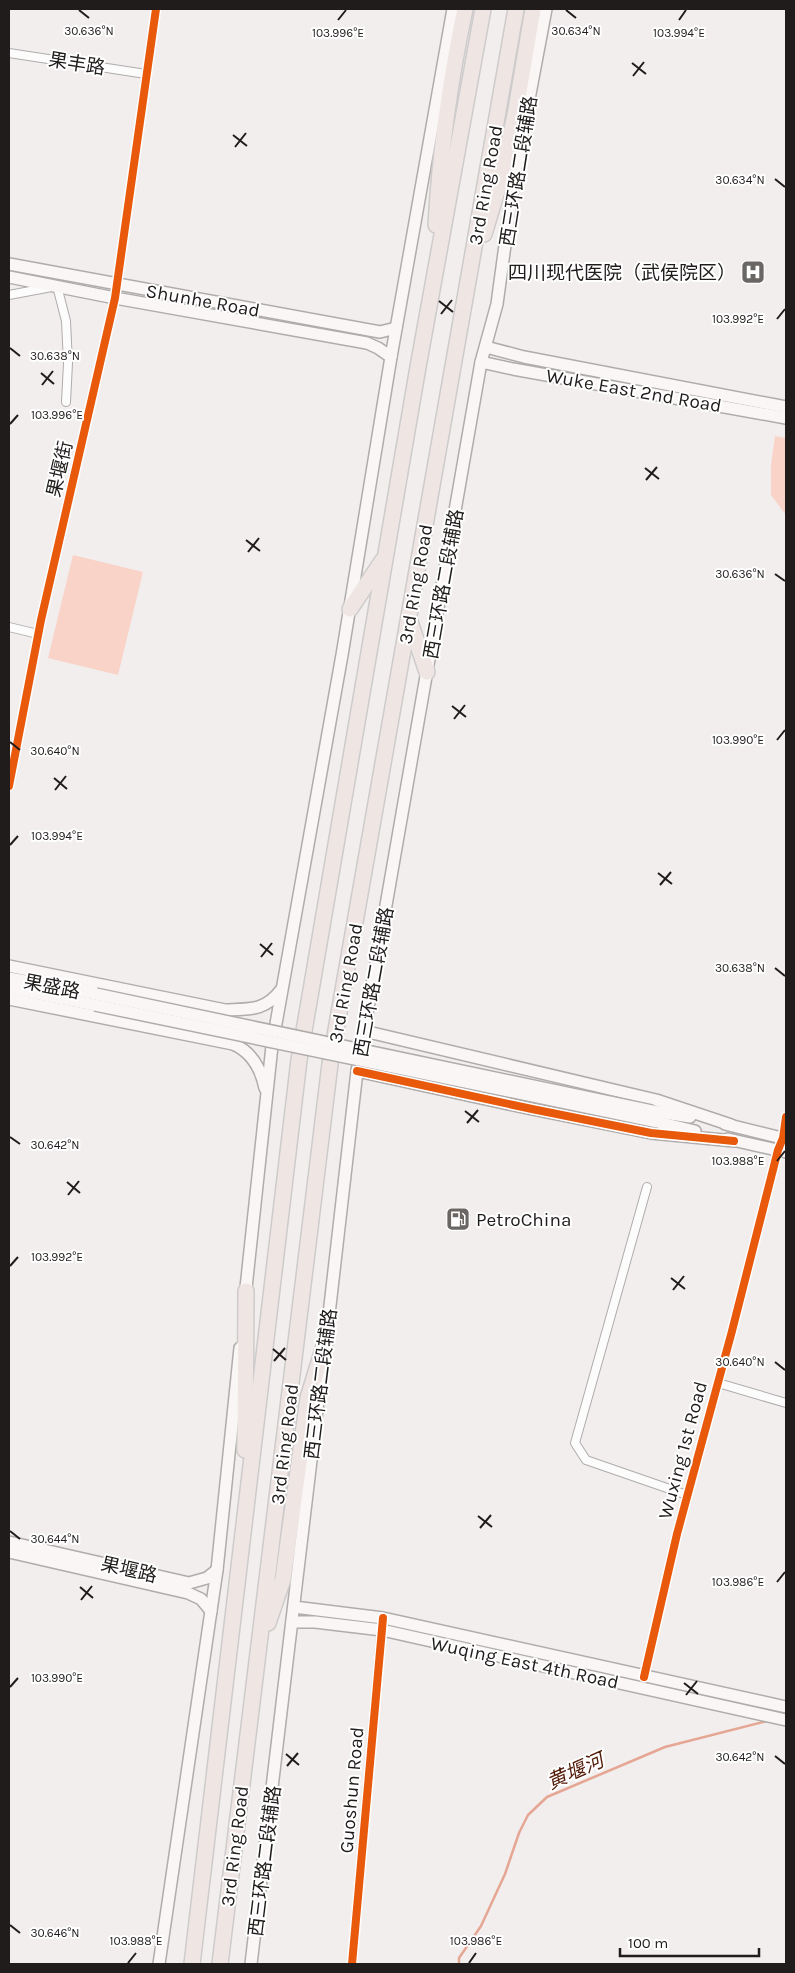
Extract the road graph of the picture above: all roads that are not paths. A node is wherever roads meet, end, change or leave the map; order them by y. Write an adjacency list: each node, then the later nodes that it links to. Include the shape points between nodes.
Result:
1 (156, 9): 9 (street, 果堰街)
2 (453, 9): 18 (main road)
3 (465, 9): 14 (highway, via 439,169)
4 (483, 9): 14 (highway, 3rd Ring Road)
5 (516, 9): 17 (highway, 3rd Ring Road)
6 (533, 9): 17 (highway, via 501,178)
7 (546, 9): 19 (main road, 西三环路二段辅路, via 514,179 497,304)
8 (9, 53): 9 (street, 果丰路)
9 (146, 74): 12 (street, 果堰街)
10 (9, 264): 12 (main road, Shunhe Road)
11 (9, 277): 13 (main road, Shunhe Road)
12 (117, 284): 16 (street, 果堰街); 18 (main road, Shunhe Road, via 380,332)
13 (57, 286): 15 (street, Shunhe Road); 16 (main road, Shunhe Road); 22 (street, via 66,321)
14 (432, 294): 25 (highway, 3rd Ring Road)
15 (9, 295)
16 (116, 298): 20 (main road, Shunhe Road, via 367,343); 29 (street, 果堰街)
17 (464, 300): 27 (highway, 3rd Ring Road)
18 (396, 328): 20 (main road)
19 (486, 347): 21 (main road, 西三环路二段辅路); 23 (main road, Wuke East 2nd Road)
20 (391, 357): 26 (main road)
21 (481, 362): 24 (main road, Wuke East 2nd Road); 30 (main road, 西三环路二段辅路)
22 (66, 402)
23 (786, 407)
24 (786, 418)
25 (386, 557): 26 (highway); 53 (highway, 3rd Ring Road, via 299,1060)
26 (350, 608): 35 (main road)
27 (409, 618): 30 (highway); 61 (highway, 3rd Ring Road, via 330,1064)
28 (9, 627): 29 (street)
29 (38, 634): 31 (street, 果堰街)
30 (427, 672): 38 (main road, 西三环路二段辅路)
31 (9, 786)
32 (9, 966): 35 (main road, via 226,1010 253,1009 268,1004)
33 (9, 978): 37 (main road, 果盛路)
34 (9, 988): 37 (main road)
35 (282, 988): 40 (main road)
36 (9, 1000): 40 (main road, via 233,1044 242,1048 258,1066)
37 (95, 1000): 41 (main road, bridge)
38 (364, 1031): 39 (main road, 西三环路二段辅路); 43 (main road, via 656,1100)
39 (357, 1071): 45 (main road, via 651,1133); 49 (main road, 西三环路二段辅路)
40 (266, 1097): 48 (main road)
41 (653, 1116): 43 (main road); 45 (main road)
42 (786, 1117): 44 (street, Wuxing 1st Road)
43 (731, 1125): 44 (main road)
44 (784, 1139): 46 (street, Wuxing 1st Road)
45 (734, 1141): 46 (main road)
46 (782, 1151): 50 (street, Wuxing 1st Road)
47 (647, 1188): 52 (street, via 575,1443 586,1460)
48 (246, 1291): 53 (highway); 56 (main road)
49 (325, 1343): 57 (main road, 西三环路二段辅路); 61 (highway, via 308,1398 283,1579)
50 (718, 1383): 51 (street); 52 (street, Wuxing 1st Road)
51 (786, 1403)
52 (687, 1495): 62 (street, Wuxing 1st Road)
53 (245, 1522): 66 (highway, 3rd Ring Road)
54 (9, 1542): 56 (main road, 果堰路, via 189,1582 207,1578)
55 (9, 1552): 58 (main road, 果堰路, via 188,1593 201,1599)
56 (217, 1570): 58 (main road)
57 (294, 1607): 59 (main road, 西三环路二段辅路); 60 (main road, Wuqing East 4th Road)
58 (211, 1611): 65 (main road)
59 (292, 1622): 60 (main road, Wuqing East 4th Road); 68 (main road, 西三环路二段辅路)
60 (382, 1624): 62 (main road, Wuqing East 4th Road); 64 (main road, Wuqing East 4th Road); 69 (street, Guoshun Road)
61 (258, 1656): 67 (highway, 3rd Ring Road)
62 (644, 1677): 63 (main road, Wuqing East 4th Road)
63 (786, 1707)
64 (786, 1720)
65 (159, 1964)
66 (192, 1964)
67 (220, 1964)
68 (252, 1964)
69 (352, 1964)

